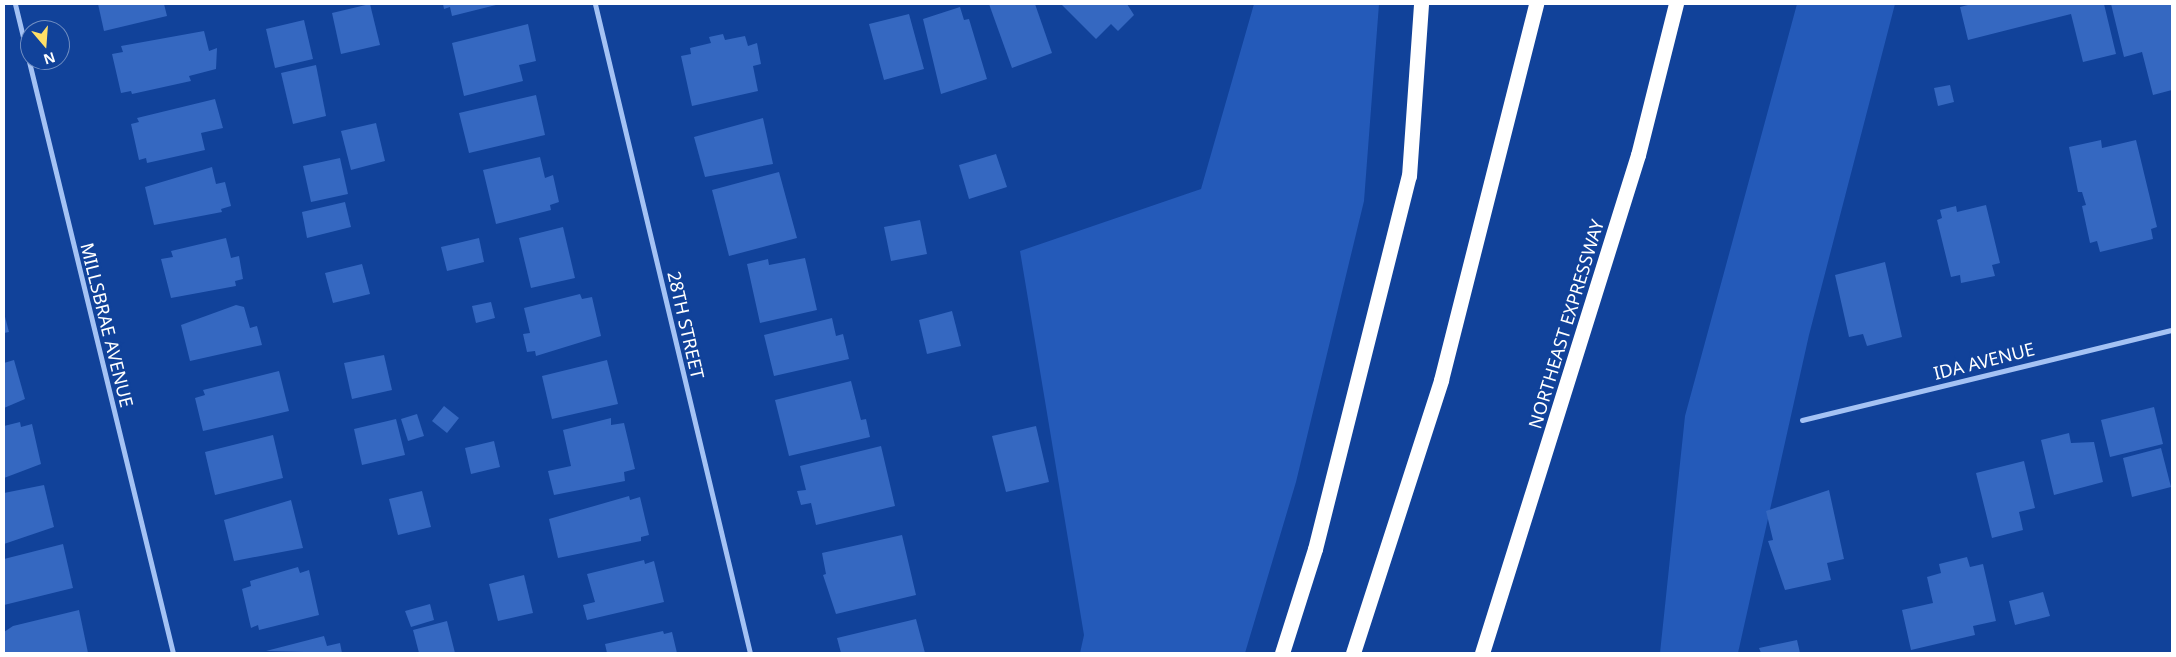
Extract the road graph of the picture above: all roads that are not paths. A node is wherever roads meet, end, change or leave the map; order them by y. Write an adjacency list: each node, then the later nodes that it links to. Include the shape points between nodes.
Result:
1 (15, 4): 8 (street, MILLSBRAE AVENUE)
2 (595, 4): 9 (street, 28TH STREET)
3 (1421, 4): 10 (highway, via 1409,176 1315,549)
4 (1536, 4): 11 (highway, via 1441,380)
5 (1676, 4): 12 (highway, NORTHEAST EXPRESSWAY, via 1638,155)
6 (2172, 330): 7 (street, IDA AVENUE)
7 (1802, 420)
8 (172, 653)
9 (750, 653)
10 (1282, 653)
11 (1353, 653)
12 (1482, 653)

